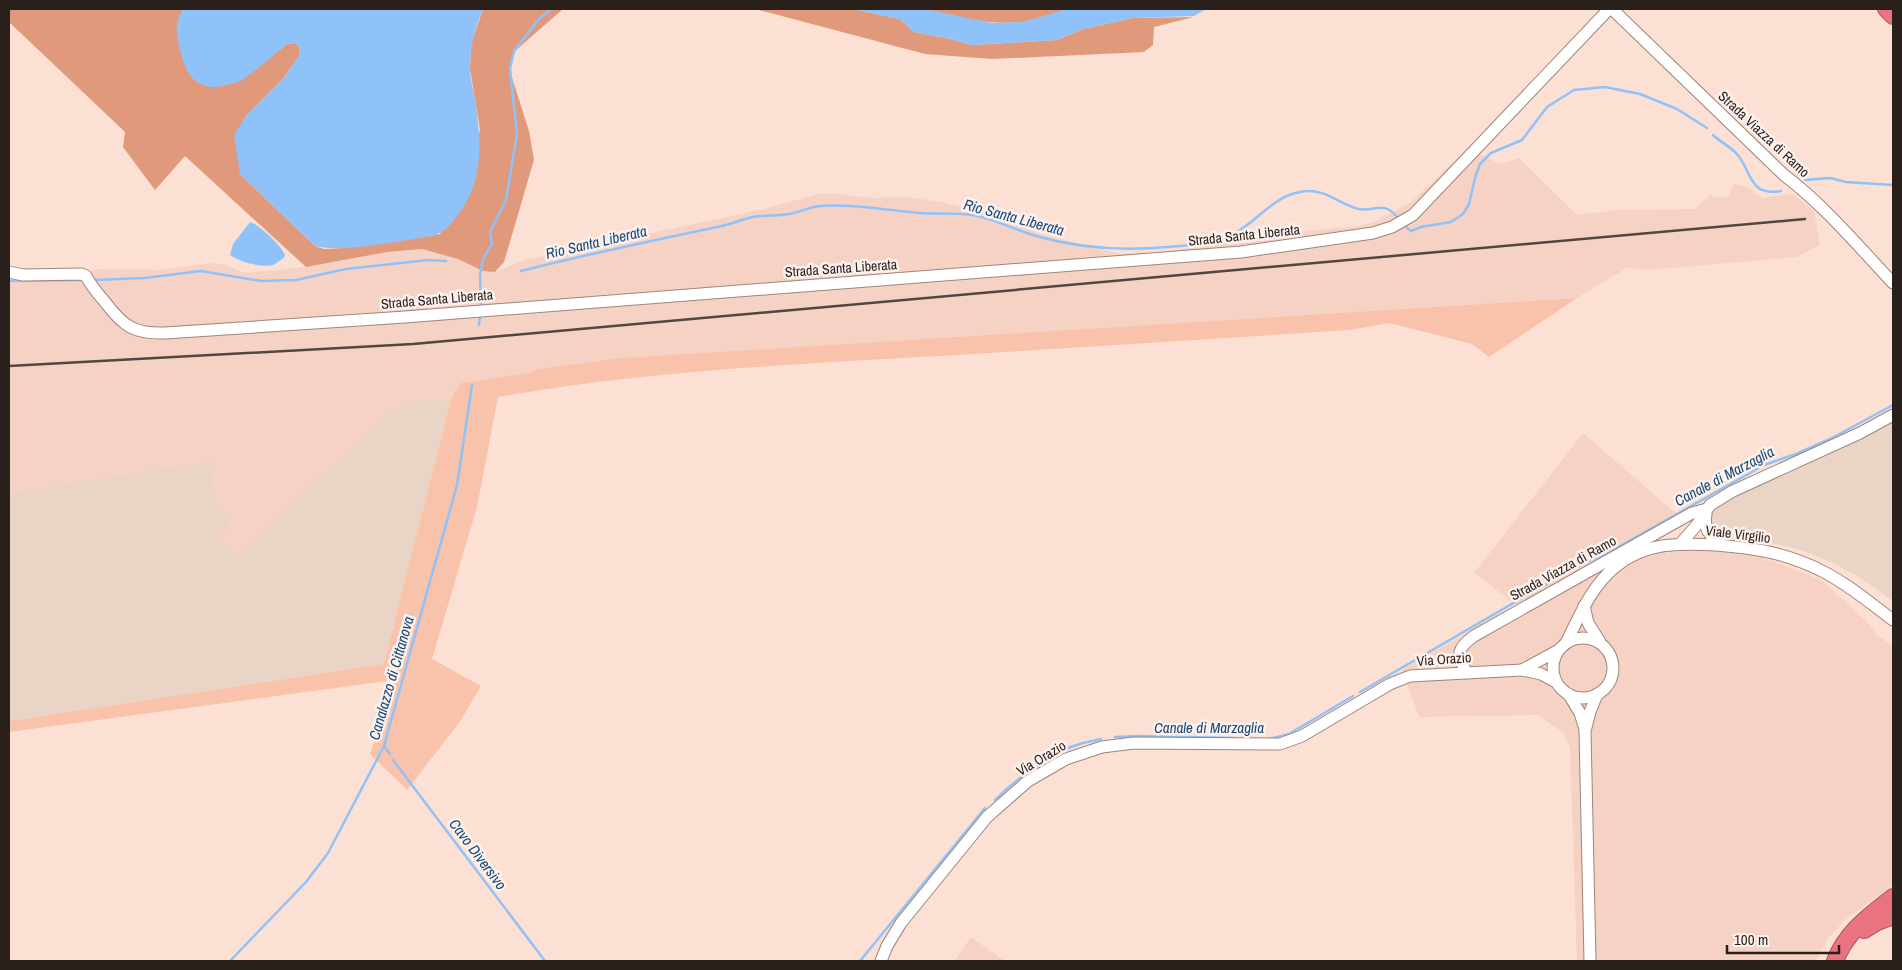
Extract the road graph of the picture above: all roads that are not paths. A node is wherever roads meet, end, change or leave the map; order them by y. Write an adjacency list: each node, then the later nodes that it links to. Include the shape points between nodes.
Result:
1 (1610, 9): 4 (street, Strada Santa Liberata, via 1413,214 1392,227 1373,233 1241,252 471,312 150,333 136,330 119,320 82,274 23,276); 5 (street, Strada Viazza di Ramo, via 1784,176 1842,227)
2 (1886, 9): 3 (highway)
3 (1893, 16)
4 (9, 272)
5 (1893, 283)
6 (1893, 415): 7 (street, Strada Viazza di Ramo, via 1733,491)
7 (1707, 509): 8 (street, Strada Viazza di Ramo); 9 (street, via 1707,531); 10 (street, Strada Viazza di Ramo, via 1692,513)
8 (1681, 543): 9 (street, Viale Virgilio); 11 (street, Viale Virgilio, via 1653,547 1630,556 1608,573)
9 (1724, 546): 12 (street, Viale Virgilio, via 1762,549 1811,566 1844,583)
10 (1573, 580): 11 (street); 17 (street, Strada Viazza di Ramo, via 1464,643 1459,657)
11 (1587, 600): 13 (street, Viale Virgilio); 14 (street, via 1588,623)
12 (1893, 620)
13 (1566, 642): 14 (street, via 1587,638); 15 (street)
14 (1600, 643): 19 (street, via 1610,655 1613,672 1609,683)
15 (1557, 652): 16 (street, Via Orazio); 18 (street, via 1553,663)
16 (1522, 670): 17 (street, Via Orazio); 18 (street, Via Orazio, via 1541,674)
17 (1466, 673): 24 (street, Via Orazio, via 1401,679 1302,736 1280,744 1134,743 1102,747 1066,759 1028,781 987,817 901,923)
18 (1556, 682): 20 (street)
19 (1597, 694): 20 (street, via 1583,698); 21 (street)
20 (1569, 695): 21 (street, via 1580,713)
21 (1585, 731): 25 (street)
22 (1893, 897): 26 (highway, via 1851,932)
23 (1893, 916): 27 (highway, via 1856,936)
24 (880, 961)
25 (1590, 961)
26 (1835, 961)
27 (1841, 961)

